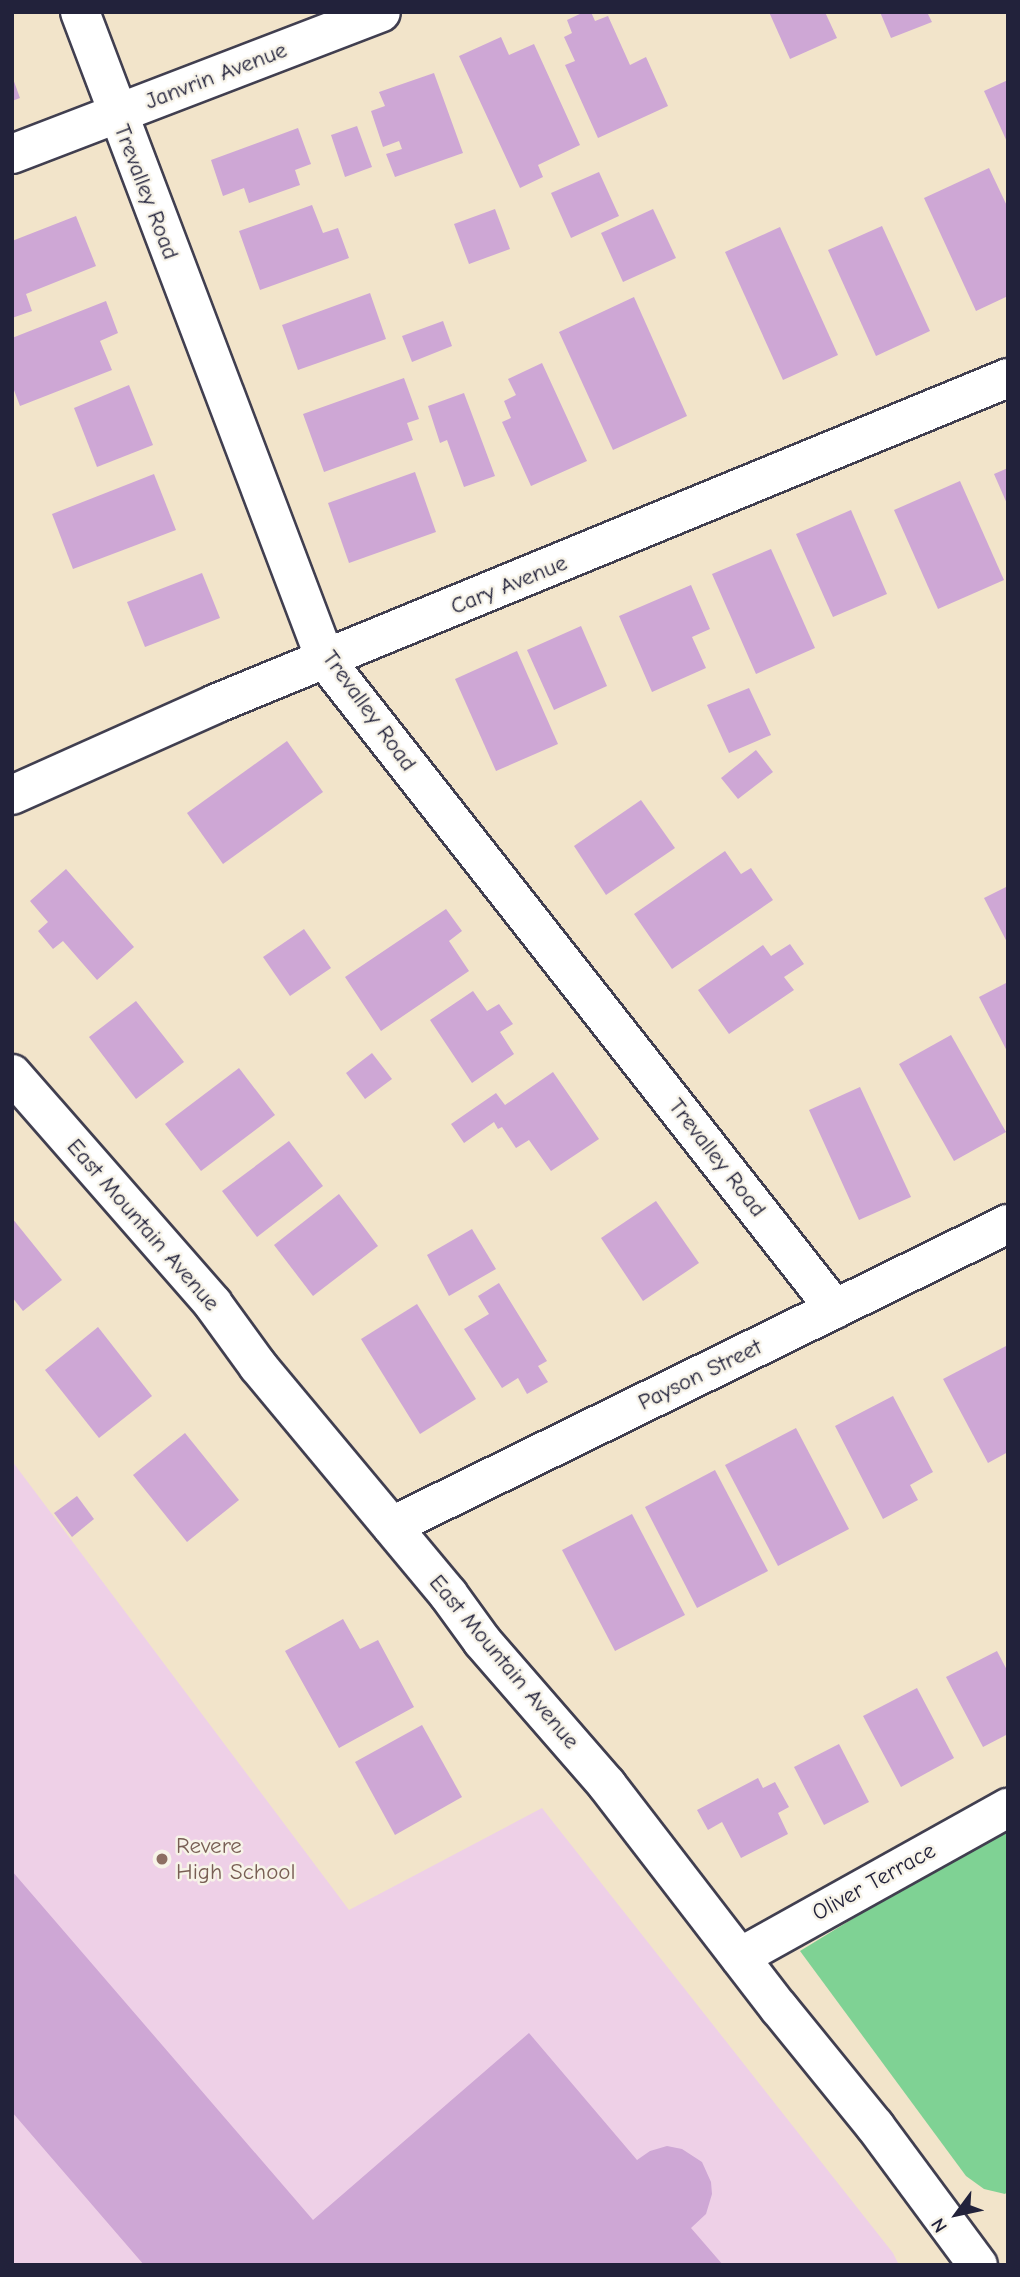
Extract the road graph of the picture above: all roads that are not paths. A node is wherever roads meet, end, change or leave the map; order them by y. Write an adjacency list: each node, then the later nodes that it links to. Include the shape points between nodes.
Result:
1 (80, 12): 3 (street, Trevalley Road)
2 (381, 12): 3 (street, Janvrin Avenue)
3 (116, 114): 4 (street, Janvrin Avenue); 6 (street, Trevalley Road)
4 (12, 154)
5 (1008, 378): 6 (street, Cary Avenue)
6 (326, 660): 7 (street, Cary Avenue); 10 (street, Trevalley Road)
7 (12, 795)
8 (12, 1074): 11 (street, East Mountain Avenue, via 212,1304)
9 (1008, 1224): 10 (street, Payson Street)
10 (835, 1309): 11 (street, Payson Street)
11 (392, 1526): 13 (street, East Mountain Avenue, via 482,1642 607,1784)
12 (1008, 1808): 13 (street, Oliver Terrace)
13 (740, 1957): 14 (street, East Mountain Avenue)
14 (978, 2265)

